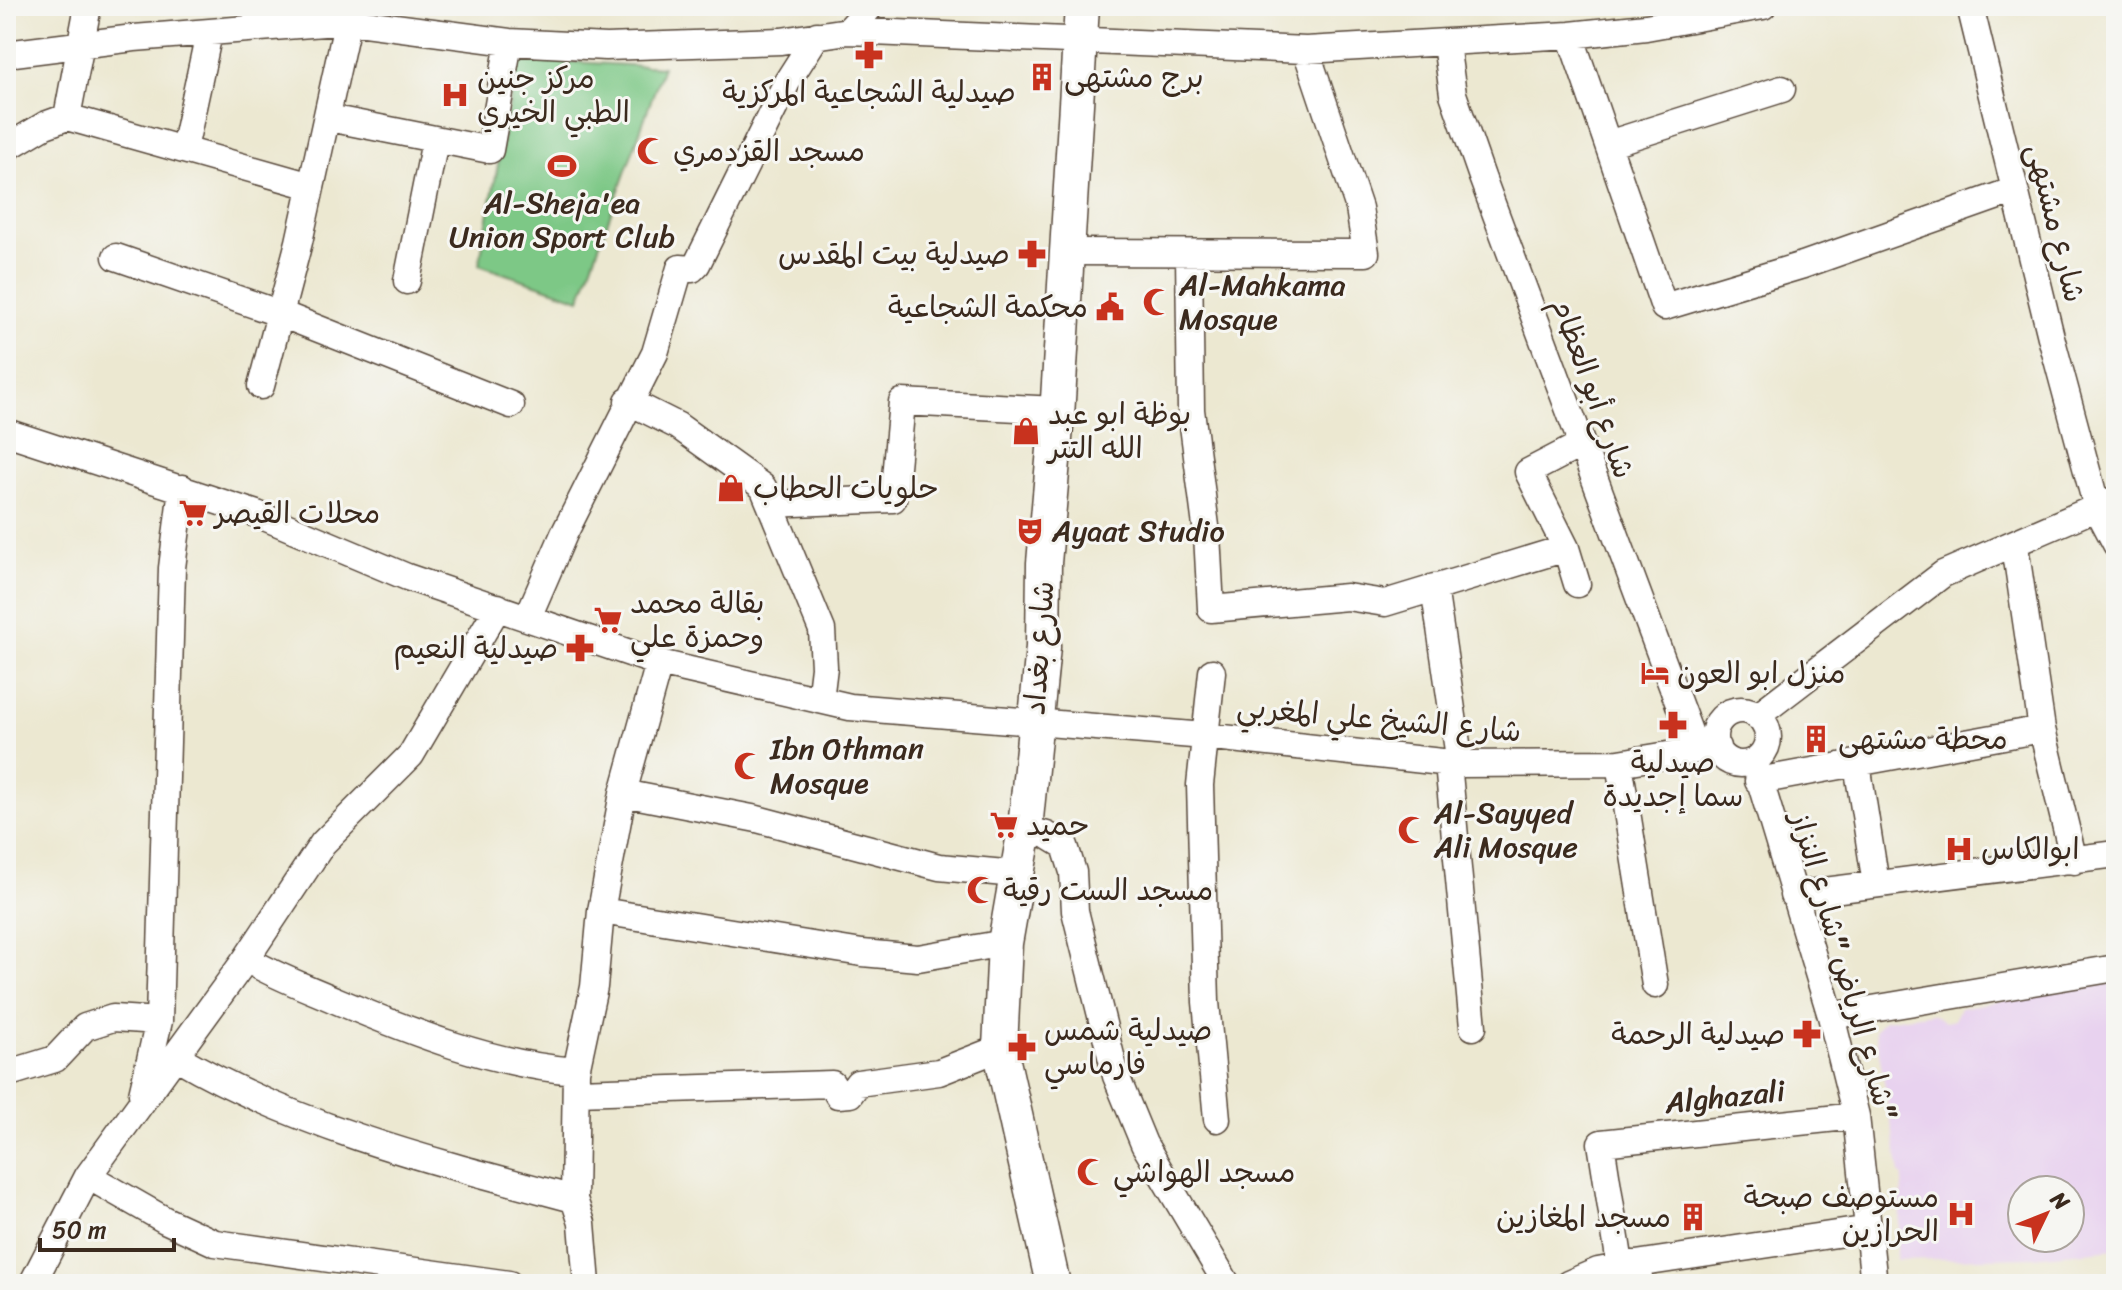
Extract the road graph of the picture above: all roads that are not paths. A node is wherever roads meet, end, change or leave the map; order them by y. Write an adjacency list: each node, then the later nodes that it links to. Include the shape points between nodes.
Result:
1 (88, 6): 13 (street)
2 (871, 6): 7 (street)
3 (1763, 6): 10 (street)
4 (1970, 6): 24 (street, شارع مشتهى)
5 (350, 13): 8 (street); 11 (street); 18 (street)
6 (1080, 22): 7 (street); 14 (street); 25 (main road, شارع بغداد)
7 (848, 31): 9 (street)
8 (209, 33): 13 (street); 22 (street)
9 (817, 35): 11 (street, via 606,47); 31 (street, via 787,82 697,264 680,268 655,353)
10 (1570, 35): 12 (street); 20 (street)
11 (509, 42): 19 (street, via 490,150)
12 (1446, 44): 14 (street); 35 (street, شارع أبو العظام, via 1453,94)
13 (81, 45): 15 (street); 17 (street)
14 (1306, 50): 26 (street, via 1359,208 1366,253)
15 (6, 54)
16 (1782, 89): 20 (street)
17 (67, 117): 21 (street); 22 (street)
18 (329, 118): 19 (street); 23 (street)
19 (435, 141): 28 (street)
20 (1608, 144): 24 (street, via 1664,307 1803,265)
21 (6, 148)
22 (184, 149): 23 (street)
23 (311, 186): 29 (street)
24 (2015, 190): 37 (street, شارع مشتهى)
25 (1067, 252): 26 (street); 33 (main road, شارع بغداد)
26 (1189, 255): 43 (street, via 1193,433 1211,609 1347,597 1385,603)
27 (116, 257): 29 (street)
28 (407, 281)
29 (281, 314): 30 (street); 32 (street)
30 (261, 386)
31 (628, 401): 38 (street, via 678,426 733,464 763,487); 45 (street)
32 (511, 405)
33 (1057, 410): 38 (street, via 902,402 893,499); 50 (main road, شارع بغداد)
34 (6, 432): 36 (street, شارع الشيخ علي المغربي)
35 (1580, 445): 41 (street, via 1528,472); 53 (street, شارع أبو العظام)
36 (182, 488): 44 (street, شارع الشيخ علي المغربي); 71 (street, via 172,568)
37 (2107, 503): 39 (street, شارع مشتهى); 40 (street)
38 (770, 504): 48 (street, via 822,630)
39 (2116, 544)
40 (2015, 546): 49 (street, via 1943,574); 51 (street)
41 (1566, 548): 42 (street); 43 (street)
42 (1577, 584)
43 (1434, 587): 55 (street)
44 (498, 607): 45 (street, شارع الشيخ علي المغربي); 67 (street, via 411,755 323,843)
45 (528, 617): 46 (street, شارع الشيخ علي المغربي)
46 (659, 663): 48 (street, شارع الشيخ علي المغربي); 58 (street)
47 (1212, 672): 52 (street)
48 (820, 700): 50 (street, شارع الشيخ علي المغربي)
49 (1757, 716): 53 (street, via 1741,711 1725,716); 57 (street, via 1768,739)
50 (1035, 721): 52 (street, شارع الشيخ علي المغربي); 59 (main road, شارع بغداد)
51 (2042, 729): 56 (street); 61 (street)
52 (1205, 736): 55 (street, شارع الشيخ علي المغربي); 79 (street, via 1200,785 1202,894)
53 (1706, 749): 54 (street, شارع الشيخ علي المغربي); 57 (street)
54 (1619, 763): 55 (street, شارع الشيخ علي المغربي); 69 (street)
55 (1454, 764): 72 (street)
56 (1857, 764): 57 (street); 63 (street)
57 (1756, 771): 64 (street, شارع الرياض "شارع النزاز")
58 (623, 793): 62 (street, via 757,819 939,867); 65 (street)
59 (1025, 829): 62 (main road, شارع بغداد); 88 (street, via 1065,846 1075,911 1116,1076 1144,1144)
60 (2116, 854): 61 (street)
61 (2074, 861): 63 (street)
62 (1016, 874): 66 (main road, شارع بغداد)
63 (1876, 884): 64 (street)
64 (1793, 895): 70 (street, شارع الرياض "شارع النزاز")
65 (601, 911): 66 (street, via 918,958); 76 (street, via 594,987)
66 (1005, 943): 73 (main road, شارع بغداد)
67 (246, 959): 74 (street); 76 (street, via 393,1025)
68 (2116, 968): 70 (street)
69 (1655, 985)
70 (1831, 1016): 78 (street, شارع الرياض "شارع النزاز")
71 (159, 1021): 75 (street, via 113,1018 85,1027 55,1059); 77 (street)
72 (1473, 1027)
73 (1000, 1048): 76 (street, via 939,1072 858,1083 844,1095 838,1095 832,1084); 87 (main road, شارع بغداد)
74 (177, 1057): 77 (street); 81 (street, via 225,1084 320,1122 438,1163)
75 (6, 1074)
76 (576, 1082): 81 (street)
77 (136, 1113): 80 (street)
78 (1856, 1116): 82 (street, شارع الرياض "شارع النزاز"); 83 (street, Alghazali, via 1601,1143 1620,1264)
79 (1217, 1119)
80 (88, 1176): 84 (street); 85 (street, via 215,1243)
81 (574, 1199): 86 (street, via 582,1223)
82 (1870, 1229): 83 (street); 90 (street, شارع الرياض "شارع النزاز")
83 (1638, 1274): 89 (street, via 1598,1271)
84 (32, 1284)
85 (509, 1284)
86 (587, 1284)
87 (1053, 1284)
88 (1227, 1284)
89 (1568, 1284)
90 (1874, 1284)

